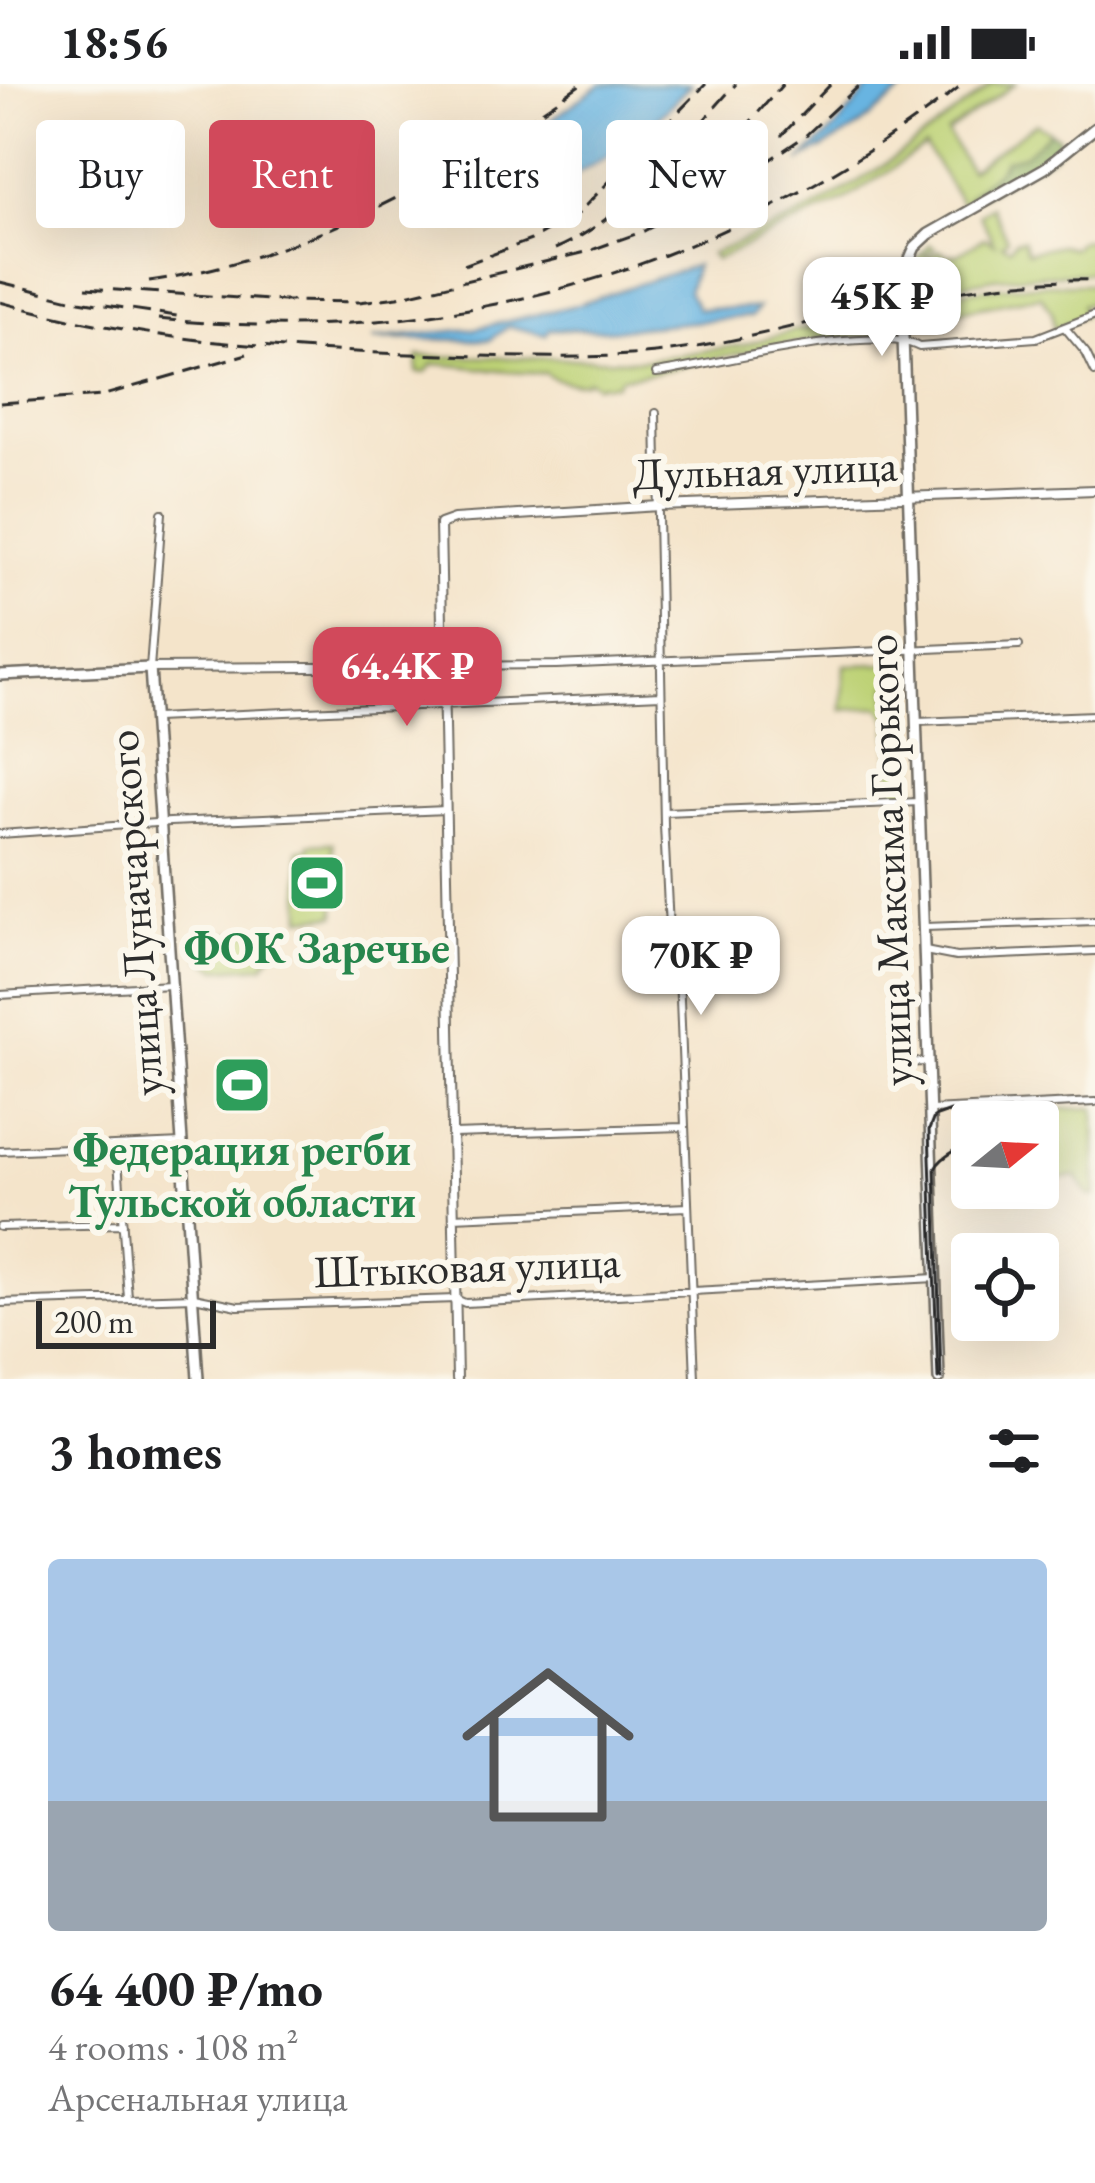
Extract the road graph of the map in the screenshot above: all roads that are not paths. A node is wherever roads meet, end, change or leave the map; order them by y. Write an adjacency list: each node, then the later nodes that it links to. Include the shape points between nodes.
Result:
1 (1095, 128): 4 (main road, улица Максима Горького, via 1046,168 921,241 901,279)
2 (1095, 315): 3 (street)
3 (1066, 329): 4 (street, via 1017,341 919,347); 5 (street)
4 (903, 339): 6 (street, via 747,354); 9 (main road, улица Максима Горького)
5 (1095, 372)
6 (656, 373)
7 (656, 413): 10 (street)
8 (1095, 490): 9 (street, Дульная улица)
9 (909, 496): 10 (street, Дульная улица); 13 (main road, улица Максима Горького)
10 (659, 506): 14 (street); 15 (street, Дульная улица, via 440,524)
11 (162, 513): 16 (street, улица Луначарского)
12 (1019, 644): 13 (street)
13 (914, 651): 14 (street); 22 (main road, улица Максима Горького)
14 (660, 658): 15 (street); 18 (street)
15 (442, 666): 16 (street); 19 (street)
16 (150, 668): 17 (main road); 21 (main road, улица Луначарского)
17 (0, 675)
18 (661, 695): 19 (street); 25 (street)
19 (443, 707): 21 (street); 24 (street)
20 (1095, 715): 22 (street)
21 (152, 718): 26 (main road, улица Луначарского)
22 (917, 722): 23 (main road, улица Максима Горького)
23 (920, 802): 25 (street); 29 (main road, улица Максима Горького)
24 (446, 810): 26 (street); 39 (street)
25 (664, 812): 38 (street)
26 (159, 823): 27 (street); 32 (main road, улица Луначарского)
27 (0, 834)
28 (1095, 921): 29 (street)
29 (924, 927): 30 (main road, улица Максима Горького)
30 (925, 951): 31 (street); 34 (main road, улица Максима Горького)
31 (1095, 951)
32 (173, 985): 33 (street); 40 (main road, улица Луначарского)
33 (0, 994)
34 (928, 1062): 35 (street); 37 (main road, улица Максима Горького)
35 (900, 1063)
36 (1095, 1102): 37 (street)
37 (930, 1110): 47 (main road, улица Максима Горького)
38 (683, 1127): 39 (street); 43 (street)
39 (452, 1134): 44 (street)
40 (185, 1143): 41 (street); 49 (main road, улица Луначарского)
41 (117, 1146): 42 (street); 45 (street)
42 (0, 1151)
43 (687, 1207): 44 (street); 48 (street)
44 (453, 1217): 50 (street)
45 (123, 1224): 46 (street); 51 (street)
46 (0, 1227)
47 (936, 1278): 48 (street, Штыковая улица); 56 (main road, улица Максима Горького)
48 (692, 1292): 50 (street, Штыковая улица); 55 (street)
49 (194, 1297): 50 (street, Штыковая улица, via 238,1306); 51 (street, Штыковая улица); 53 (main road, улица Луначарского)
50 (456, 1299): 54 (street)
51 (128, 1300): 52 (street, Штыковая улица)
52 (0, 1303)
53 (198, 1379)
54 (458, 1379)
55 (695, 1379)
56 (939, 1379)

